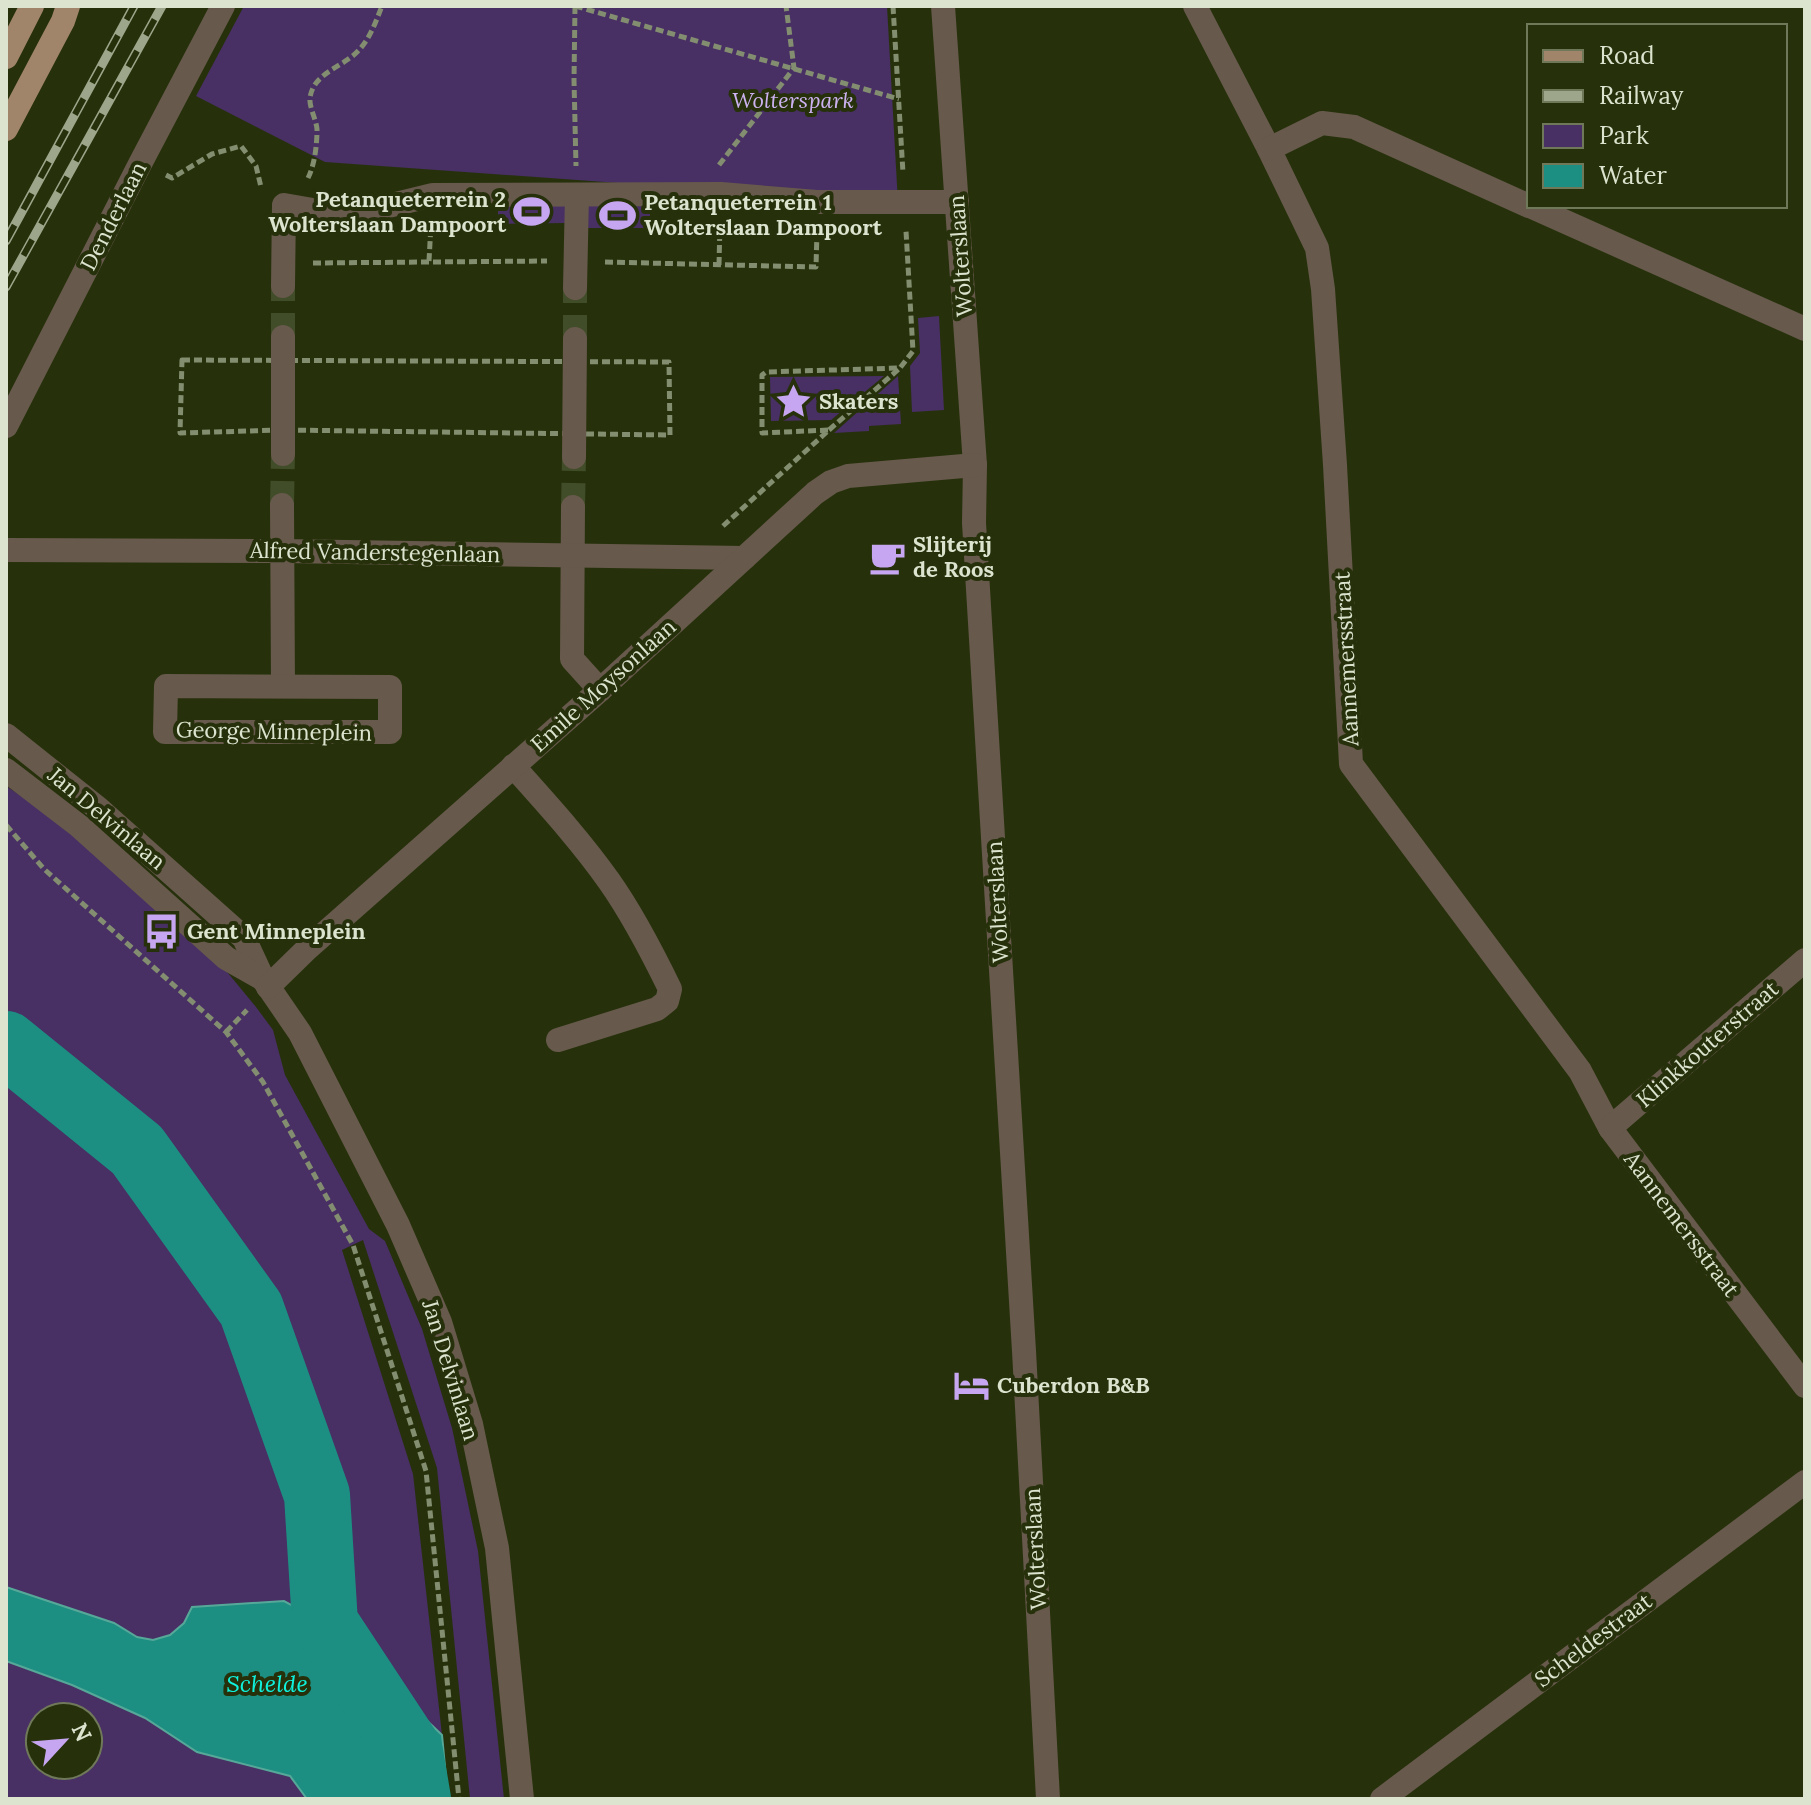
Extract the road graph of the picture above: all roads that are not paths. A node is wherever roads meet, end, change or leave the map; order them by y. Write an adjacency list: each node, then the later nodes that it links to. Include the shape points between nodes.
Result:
1 (32, 6): 6 (main road)
2 (68, 6): 7 (main road)
3 (223, 6): 18 (street, Denderlaan)
4 (943, 6): 10 (street, Wolterslaan)
5 (1195, 6): 8 (street, Aannemersstraat)
6 (6, 57)
7 (6, 129)
8 (1269, 149): 11 (street, via 1322,123 1354,127); 36 (street, Aannemersstraat, via 1317,248 1323,289 1351,764 1580,1071)
9 (577, 195): 10 (street); 13 (street, via 433,195 347,216 284,205); 14 (street)
10 (957, 202): 21 (street, Wolterslaan)
11 (1527, 205)
12 (1533, 208): 15 (street)
13 (283, 286)
14 (575, 288)
15 (1805, 329)
16 (283, 349): 19 (street)
17 (575, 350): 20 (street)
18 (6, 426)
19 (282, 442)
20 (574, 446)
21 (975, 465): 27 (street, Emile Moysonlaan, via 831,482); 40 (street, Wolterslaan, via 975,539)
22 (282, 505): 25 (street, George Minneplein)
23 (573, 507): 26 (street)
24 (6, 550): 25 (street, Alfred Vanderstegenlaan)
25 (282, 551): 26 (street, Alfred Vanderstegenlaan); 28 (street, George Minneplein)
26 (573, 554): 27 (street, Alfred Vanderstegenlaan); 29 (street, via 572,659)
27 (744, 558): 29 (street, Emile Moysonlaan)
28 (283, 686): 28 (street, George Minneplein, via 390,687 390,732 165,732 166,686)
29 (600, 690): 31 (street, Emile Moysonlaan)
30 (6, 735): 34 (street, Jan Delvinlaan, via 99,809 244,938)
31 (513, 766): 34 (street, Emile Moysonlaan); 35 (street, via 609,881 670,989 667,1001 657,1009)
32 (6, 770): 34 (street, Jan Delvinlaan, via 79,826 226,958)
33 (1805, 960): 36 (street, Klinkkouterstraat)
34 (266, 983): 39 (street, Jan Delvinlaan, via 300,1033 398,1225 440,1322 471,1424 497,1548)
35 (558, 1040)
36 (1610, 1128): 37 (street, Aannemersstraat)
37 (1805, 1386)
38 (1805, 1482): 41 (street, Scheldestraat)
39 (522, 1799)
40 (1048, 1799)
41 (1382, 1799)

